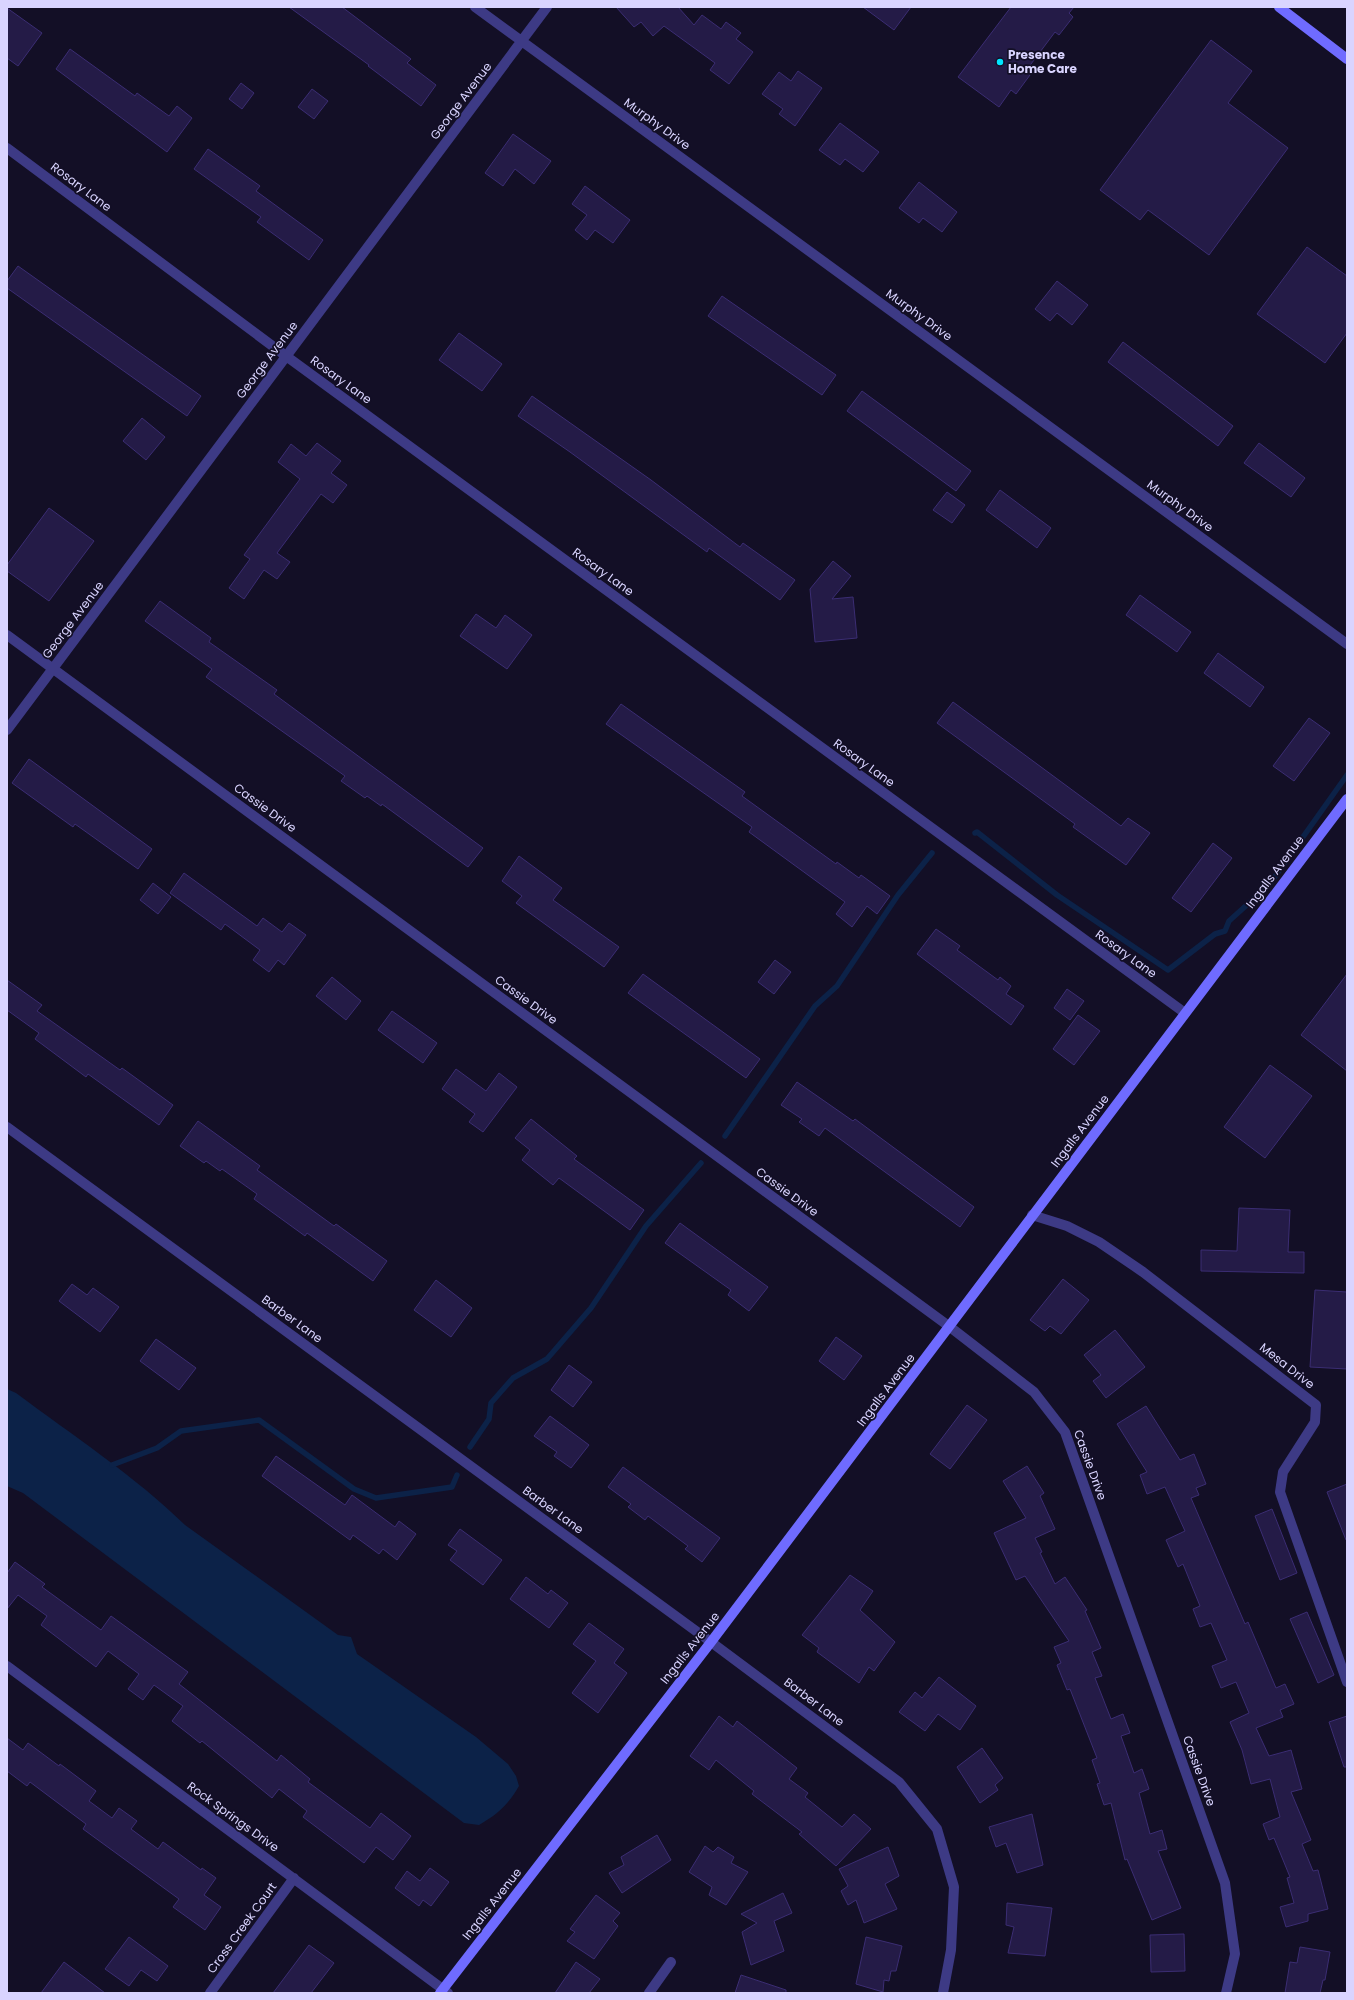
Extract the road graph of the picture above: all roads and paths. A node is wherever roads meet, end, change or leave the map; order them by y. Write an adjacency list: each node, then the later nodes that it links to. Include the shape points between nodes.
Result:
1 (475, 7): 4 (street, Murphy Drive)
2 (547, 7): 4 (street, George Avenue)
3 (1279, 7): 5 (street)
4 (522, 41): 7 (street, George Avenue); 9 (street, Murphy Drive)
5 (1347, 59)
6 (7, 148): 7 (street, Rosary Lane)
7 (286, 356): 10 (street, George Avenue); 13 (street, Rosary Lane)
8 (7, 635): 10 (street, Cassie Drive)
9 (1347, 644)
10 (53, 669): 11 (street, George Avenue); 16 (street, Cassie Drive)
11 (7, 730)
12 (1347, 799): 13 (street, Ingalls Avenue)
13 (1185, 1013): 15 (street, Ingalls Avenue)
14 (7, 1127): 17 (street, Barber Lane)
15 (1032, 1215): 16 (street, Ingalls Avenue); 19 (street, Mesa Drive, via 1067,1226 1099,1242 1143,1272 1316,1405 1315,1422 1284,1472 1280,1492)
16 (950, 1327): 17 (street, Ingalls Avenue); 26 (street, Cassie Drive, via 1034,1392 1065,1432 1225,1883 1235,1954)
17 (711, 1642): 22 (street, Ingalls Avenue); 25 (street, Barber Lane, via 899,1782 937,1829 954,1888 950,1950)
18 (7, 1666): 20 (street, Rock Springs Drive)
19 (1347, 1682)
20 (294, 1878): 22 (street, Rock Springs Drive); 23 (street, Cross Creek Court)
21 (672, 1962): 24 (street)
22 (444, 1992)
23 (210, 1993)
24 (648, 1993)
25 (943, 1993)
26 (1226, 1993)

